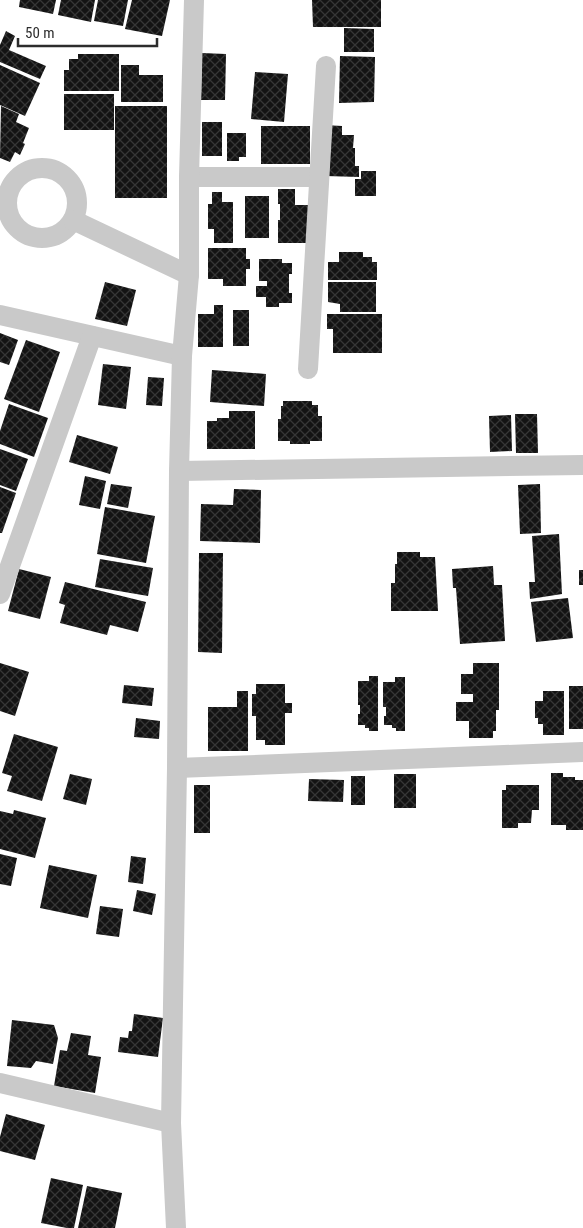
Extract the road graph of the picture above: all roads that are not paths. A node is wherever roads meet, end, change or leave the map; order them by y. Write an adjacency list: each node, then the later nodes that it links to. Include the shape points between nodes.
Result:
1 (194, 0): 3 (street)
2 (326, 66): 4 (street)
3 (189, 177): 4 (street); 7 (street)
4 (319, 177): 11 (street)
5 (6, 185): 6 (street, via 10,216 30,236 40,238 59,234); 6 (street, via 35,170 50,170 63,175 75,191 77,201)
6 (73, 220): 7 (street)
7 (189, 275): 10 (street)
8 (0, 315): 9 (street)
9 (92, 336): 10 (street); 14 (street)
10 (182, 356): 13 (street)
11 (308, 369)
12 (583, 465): 13 (street)
13 (179, 471): 16 (street)
14 (0, 594)
15 (583, 752): 16 (street)
16 (177, 768): 18 (street)
17 (0, 1083): 18 (street)
18 (171, 1123): 19 (street)
19 (176, 1228)

